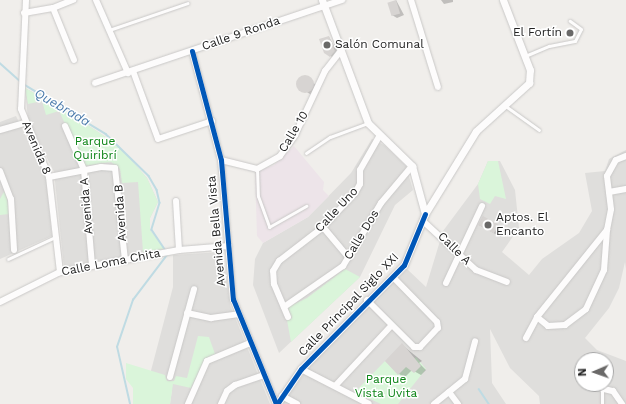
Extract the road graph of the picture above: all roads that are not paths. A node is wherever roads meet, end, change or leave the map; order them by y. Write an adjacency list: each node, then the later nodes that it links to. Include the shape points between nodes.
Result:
1 (26, 0): 10 (street, Avenida 8)
2 (73, 0): 9 (street)
3 (96, 0): 12 (street)
4 (342, 0): 8 (street, Calle 9 Ronda)
5 (411, 0): 19 (street)
6 (503, 0): 15 (street, Calle Principal Siglo XXI)
7 (188, 2): 12 (lane)
8 (323, 3): 13 (street, Calle 9 Ronda); 14 (street)
9 (53, 8): 10 (street); 16 (street)
10 (24, 13): 22 (street, Avenida 8, via 25,66 20,101)
11 (570, 20): 15 (lane, via 581,29 575,41 549,46)
12 (109, 30): 17 (street)
13 (192, 52): 17 (street, Calle 9 Ronda); 21 (street, Avenida Bella Vista)
14 (339, 53): 23 (street); 32 (street, Calle 10, via 325,71 286,148 266,167)
15 (524, 57): 20 (street, Calle Principal Siglo XXI, via 530,70 529,83)
16 (74, 60)
17 (131, 72): 18 (street, Calle 9 Ronda); 21 (street, via 156,136 162,140)
18 (96, 83)
19 (438, 87)
20 (503, 104): 26 (lane); 41 (street, Calle Principal Siglo XXI, via 476,131)
21 (212, 121): 30 (street, Avenida Bella Vista)
22 (24, 123): 25 (street); 35 (street, Avenida 8)
23 (368, 123): 27 (street); 28 (lane, via 330,138)
24 (65, 126): 33 (street, Avenida A)
25 (0, 130)
26 (539, 130)
27 (380, 135): 31 (street); 43 (street, Calle Uno, via 360,170 358,188)
28 (306, 153)
29 (626, 156): 37 (street, via 610,167 607,176)
30 (221, 160): 32 (street); 46 (street, Avenida Bella Vista)
31 (412, 166): 41 (street); 50 (street, Calle Dos, via 381,203)
32 (257, 169): 39 (lane, via 258,196 269,227)
33 (84, 170): 35 (street); 52 (street, Avenida B, via 115,168); 53 (street, Avenida A)
34 (0, 171): 47 (street, via 11,199)
35 (49, 177): 45 (street, Avenida 8)
36 (626, 188): 37 (street)
37 (609, 192): 44 (street)
38 (176, 201): 48 (street)
39 (306, 206)
40 (482, 206): 49 (street)
41 (425, 214): 42 (street, Calle Principal Siglo XXI)
42 (424, 222): 49 (street, Calle A); 55 (street, Calle Principal Siglo XXI, via 404,264)
43 (323, 227): 50 (street); 61 (street, Calle Uno, via 279,262 273,271 274,284)
44 (607, 230): 65 (street); 65 (street, via 604,270 586,309 565,325 548,326)
45 (56, 237): 51 (lane); 54 (street, Avenida 8)
46 (229, 246): 48 (street, Calle Loma Chita); 63 (street, Avenida Bella Vista, via 231,285)
47 (14, 250)
48 (180, 250): 52 (street, Calle Loma Chita)
49 (457, 252): 56 (street, Calle A, via 481,273); 57 (street)
50 (349, 258): 61 (street, Calle Dos, via 320,283)
51 (8, 259)
52 (125, 260): 53 (street, Calle Loma Chita)
53 (92, 266): 54 (street, Calle Loma Chita)
54 (60, 272): 60 (street, Calle Loma Chita)
55 (393, 277): 59 (street, Calle Principal Siglo XXI); 66 (street, via 438,325 417,348)
56 (507, 282)
57 (446, 283)
58 (194, 289): 62 (street)
59 (367, 300): 66 (street); 70 (street, Calle Principal Siglo XXI)
60 (0, 302)
61 (284, 307): 64 (street)
62 (187, 313): 63 (street, via 211,318); 72 (street)
63 (239, 314): 69 (street, Avenida Bella Vista)
64 (288, 317)
65 (537, 317): 67 (street)
66 (391, 326): 73 (street)
67 (526, 338)
68 (475, 341): 74 (street, via 465,380)
69 (250, 343): 71 (street, Avenida Bella Vista); 78 (street, via 207,361)
70 (301, 368): 73 (street); 77 (street, Calle Principal Siglo XXI)
71 (264, 376): 79 (street, via 235,385 227,391); 80 (street, Avenida Bella Vista)
72 (170, 377)
73 (336, 384): 82 (street)
74 (449, 392): 83 (street); 84 (street)
75 (602, 392): 85 (lane)
76 (614, 392): 86 (street)
77 (282, 396): 80 (street, Calle Principal Siglo XXI); 81 (street)
78 (188, 404)
79 (221, 404)
80 (277, 404)
81 (297, 404)
82 (369, 404)
83 (434, 404)
84 (458, 404)
85 (602, 404)
86 (622, 404)

